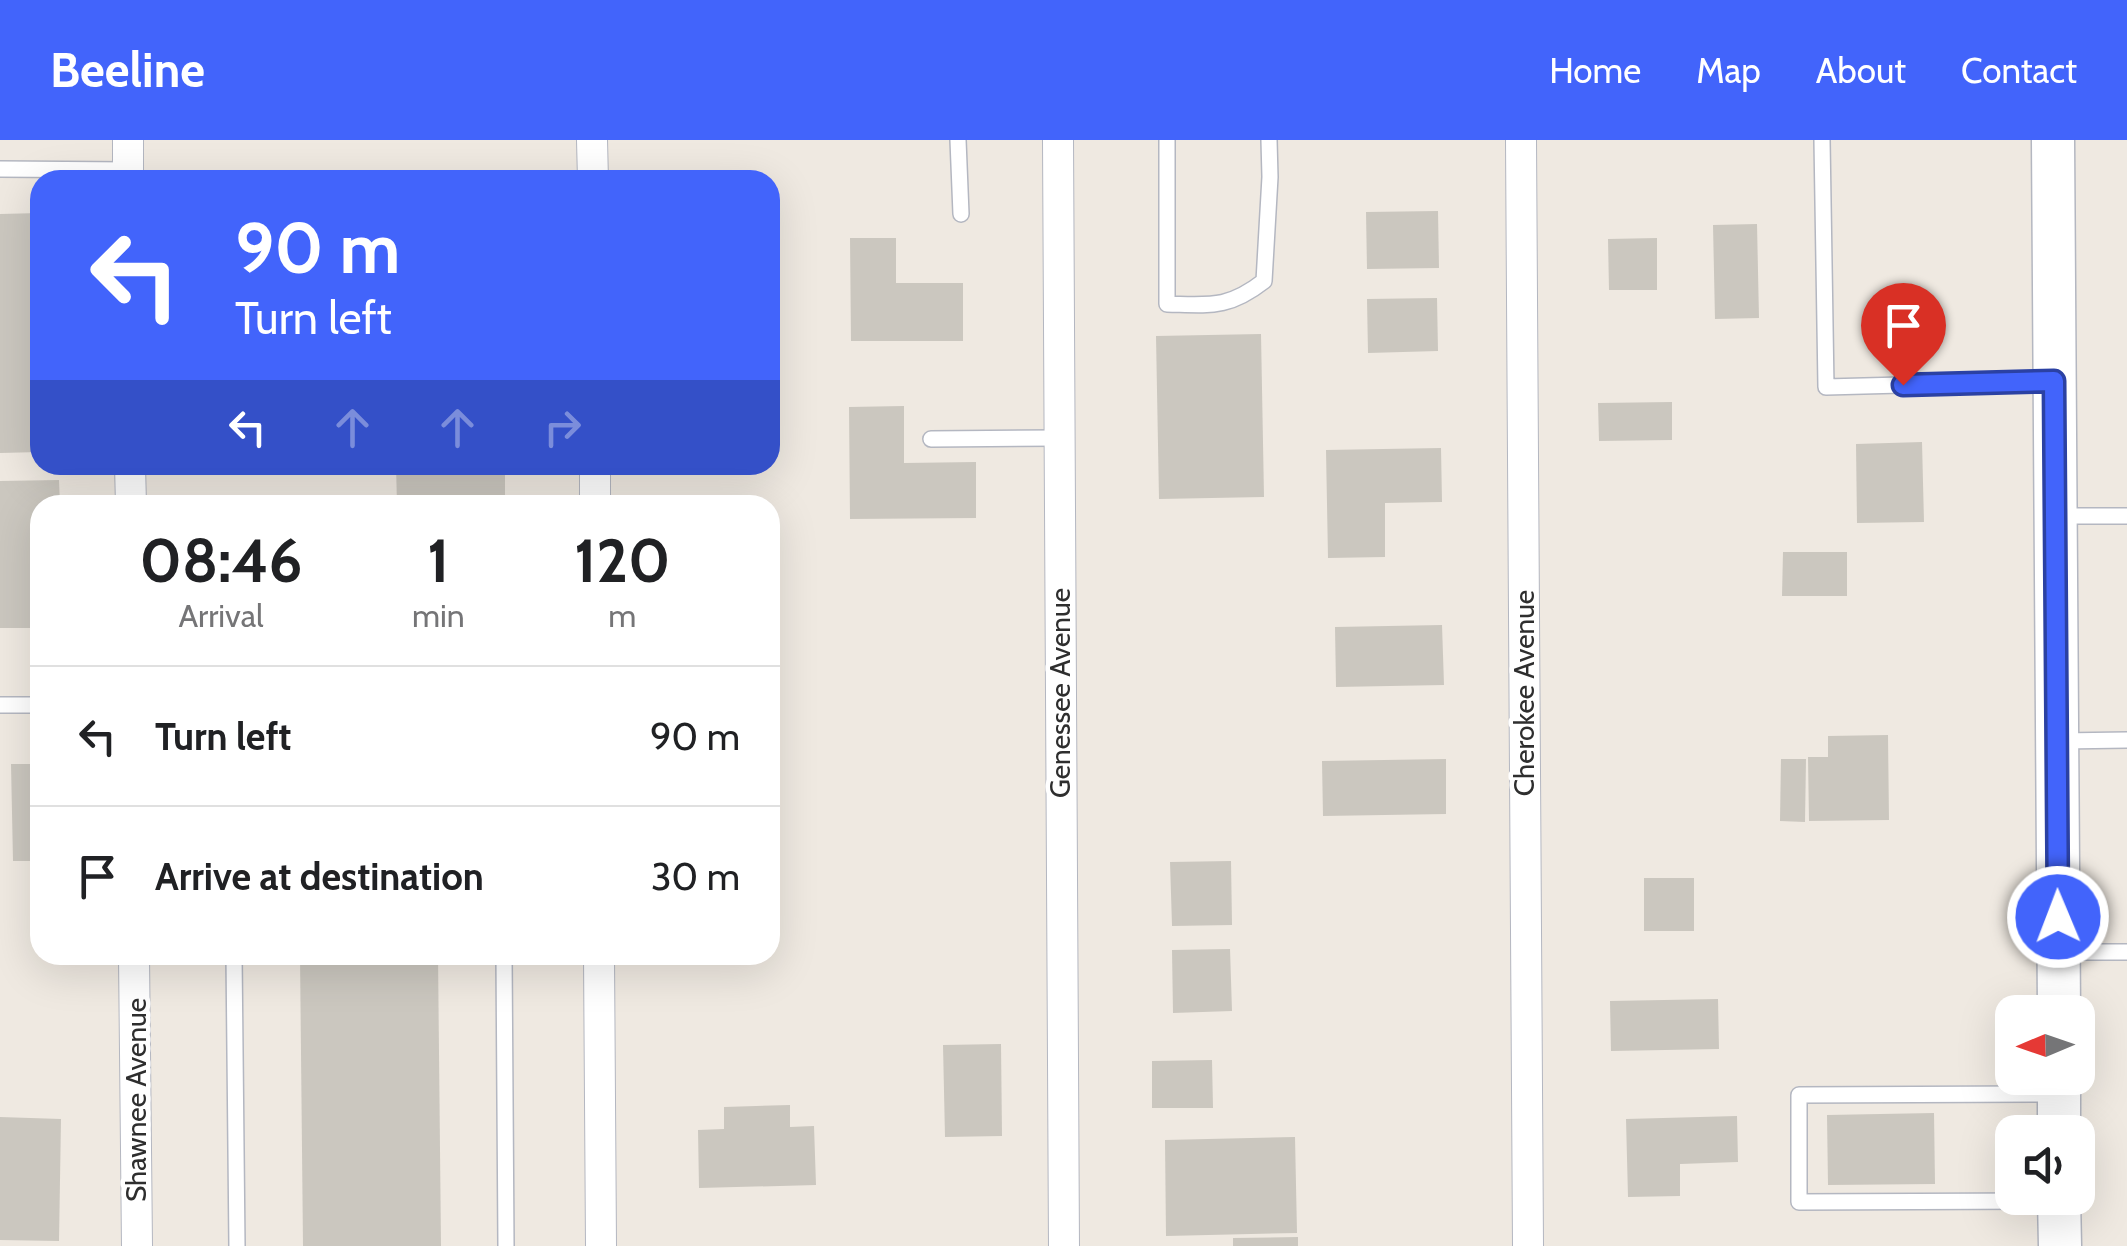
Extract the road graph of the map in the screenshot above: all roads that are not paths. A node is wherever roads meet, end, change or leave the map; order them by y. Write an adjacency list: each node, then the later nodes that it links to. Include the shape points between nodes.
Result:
1 (592, 140): 11 (street)
2 (958, 140): 12 (lane)
3 (1058, 140): 14 (street, Genessee Avenue)
4 (1167, 140): 5 (lane, via 1167,304 1212,305 1240,299 1264,282)
5 (1269, 140)
6 (1521, 140): 37 (street, Cherokee Avenue)
7 (1822, 140): 13 (lane, via 1826,387)
8 (2052, 140): 13 (street)
9 (128, 163): 10 (lane)
10 (0, 170)
11 (592, 170)
12 (961, 214)
13 (2054, 381): 16 (street)
14 (1058, 438): 15 (lane); 36 (street, Genessee Avenue)
15 (931, 440)
16 (2055, 516): 17 (lane); 21 (street)
17 (2127, 516)
18 (0, 705): 19 (lane)
19 (30, 706)
20 (2127, 740): 21 (lane)
21 (2057, 741): 22 (street)
22 (2058, 952): 23 (lane); 28 (street)
23 (2127, 952)
24 (134, 965): 32 (street, Shawnee Avenue)
25 (234, 965): 33 (lane)
26 (504, 965): 34 (lane)
27 (598, 965): 35 (street)
28 (2059, 995)
29 (2059, 1101): 30 (lane, via 1798,1095 1799,1202)
30 (1995, 1200)
31 (2060, 1215): 38 (street)
32 (137, 1246)
33 (236, 1246)
34 (506, 1246)
35 (600, 1246)
36 (1064, 1246)
37 (1528, 1246)
38 (2060, 1246)

